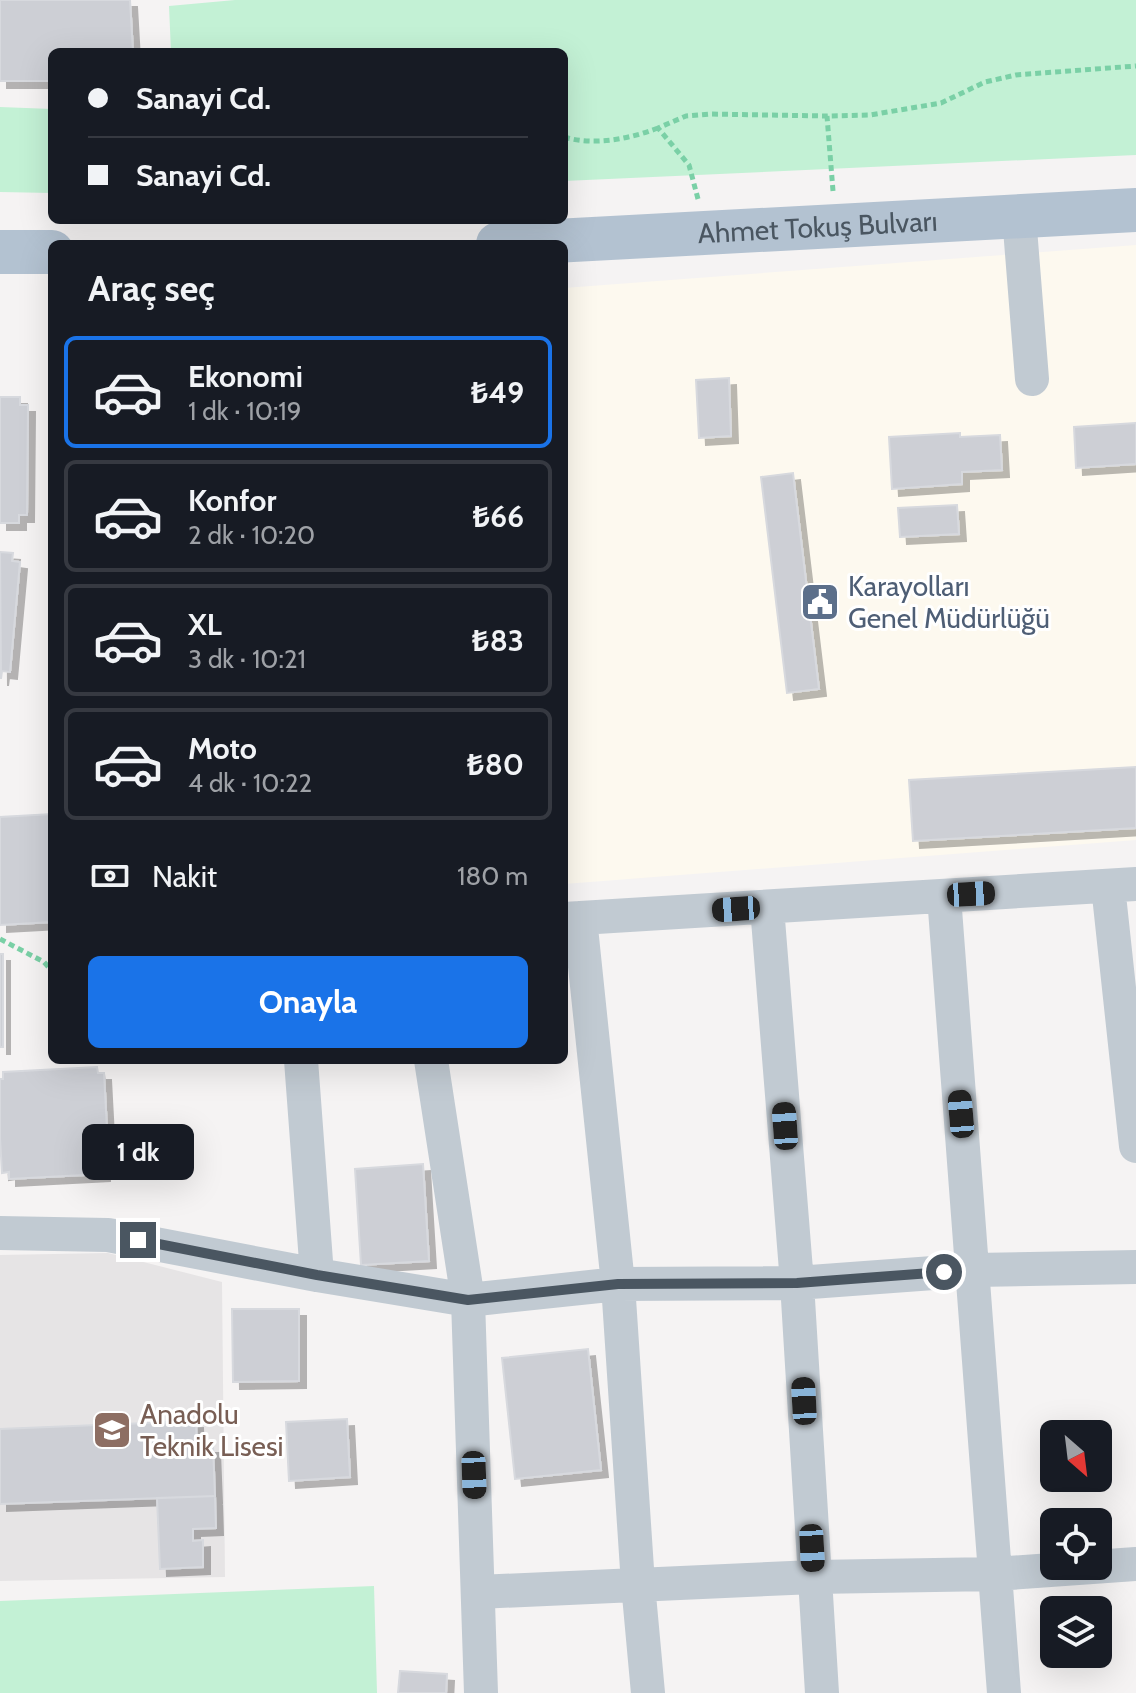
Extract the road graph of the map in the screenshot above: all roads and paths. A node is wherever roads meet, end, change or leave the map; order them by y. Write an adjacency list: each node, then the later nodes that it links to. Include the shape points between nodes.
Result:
1 (1136, 66): 2 (path, via 1016,75 985,82 941,103)
2 (827, 116): 3 (path, via 710,114 686,116); 5 (path)
3 (658, 128): 4 (path, via 633,138); 6 (path, via 689,165)
4 (568, 137)
5 (833, 193)
6 (698, 200)
7 (1136, 210): 8 (main road, Ahmet Tokuş Bulvarı)
8 (1019, 216): 9 (main road, Ahmet Tokuş Bulvarı); 12 (street)
9 (568, 240)
10 (0, 252): 11 (main road)
11 (48, 252)
12 (1032, 379)
13 (1122, 885): 14 (street); 21 (street)
14 (944, 896): 15 (street); 24 (street)
15 (767, 907): 16 (street); 26 (street)
16 (572, 919): 27 (street)
17 (0, 939): 18 (path)
18 (48, 966)
19 (301, 1064): 25 (street)
20 (432, 1064): 28 (street)
21 (1136, 1146)
22 (0, 1233): 25 (street, via 108,1235)
23 (1136, 1267): 24 (street)
24 (974, 1270): 26 (street); 30 (street)
25 (317, 1275): 28 (street)
26 (797, 1283): 27 (street); 31 (street)
27 (618, 1284): 28 (street); 32 (street)
28 (468, 1300): 33 (street)
29 (1136, 1564): 30 (street)
30 (995, 1574): 31 (street); 37 (street)
31 (814, 1577): 32 (street); 36 (street)
32 (638, 1584): 33 (street); 35 (street)
33 (478, 1592): 34 (street)
34 (481, 1693)
35 (648, 1693)
36 (822, 1693)
37 (1004, 1693)

